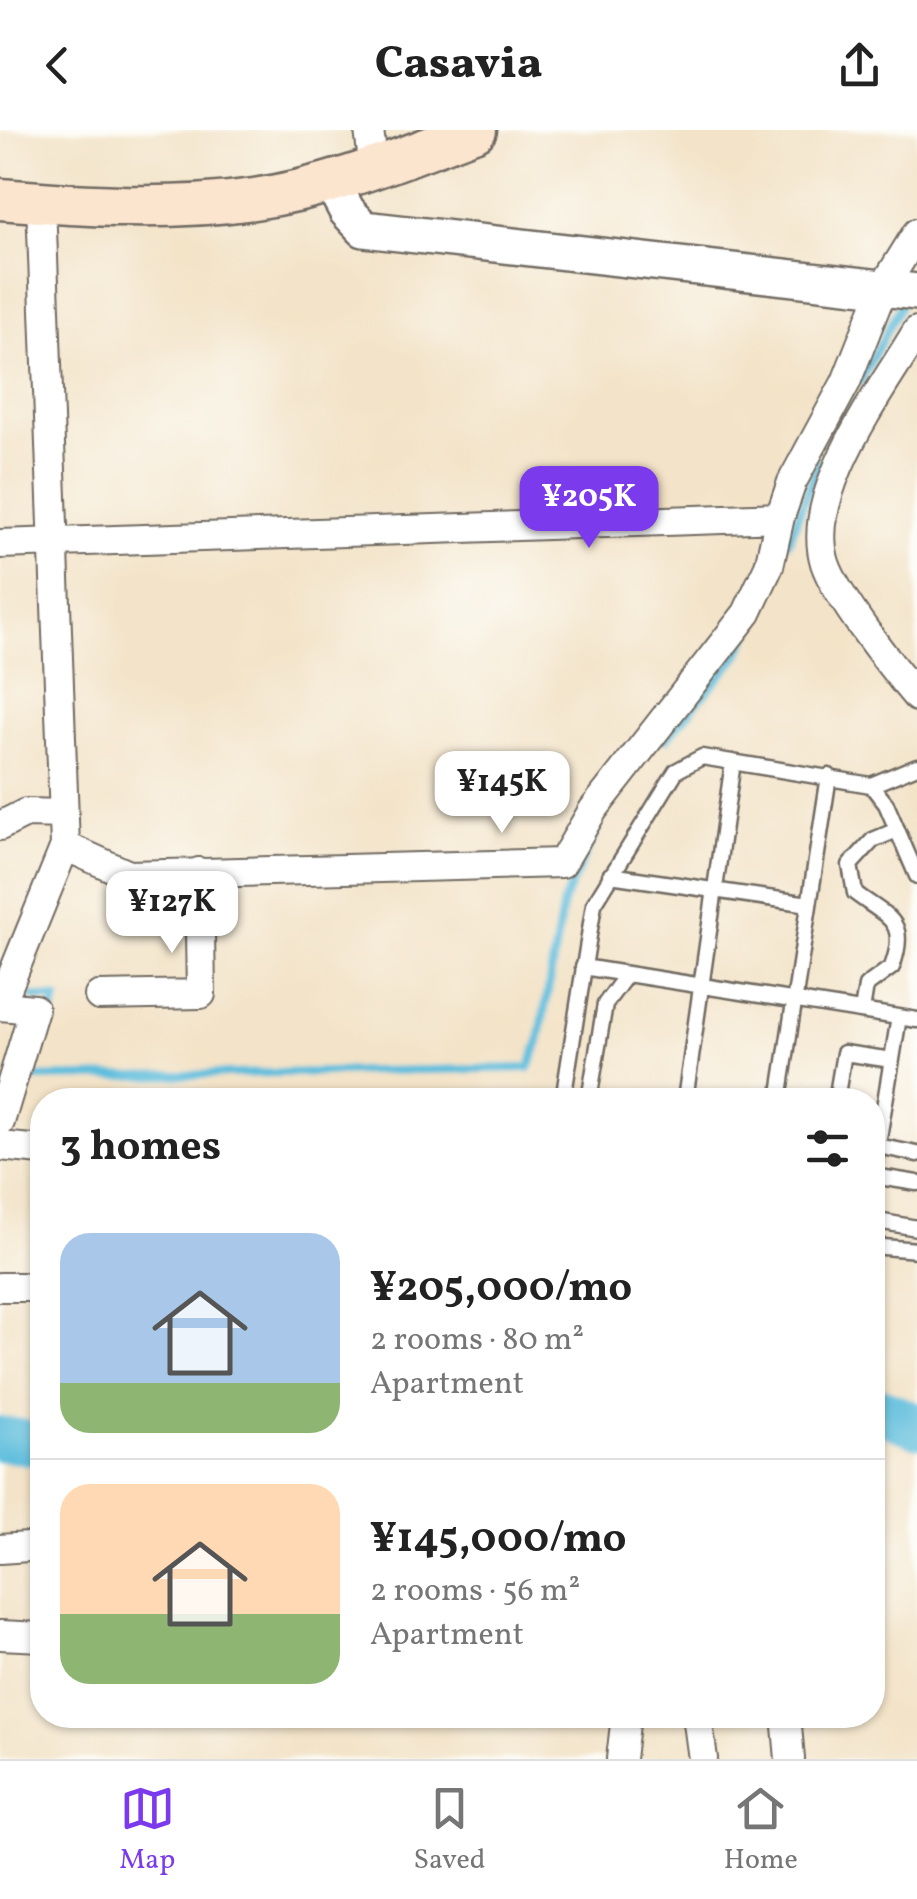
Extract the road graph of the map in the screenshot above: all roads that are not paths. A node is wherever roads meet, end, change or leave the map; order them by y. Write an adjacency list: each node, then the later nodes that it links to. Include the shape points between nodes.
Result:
1 (476, 130): 2 (main road)
2 (372, 150): 3 (main road)
3 (331, 180): 5 (main road, via 258,198 172,208); 7 (street, via 364,229)
4 (0, 199): 5 (main road)
5 (41, 202): 10 (street)
6 (917, 232): 7 (street)
7 (900, 290): 9 (street, via 868,333)
8 (917, 331): 12 (street, via 839,465 821,516 825,564)
9 (780, 517): 10 (street); 21 (street, via 769,566 747,613 593,810 562,863)
10 (52, 542): 11 (street); 17 (street)
11 (0, 544)
12 (917, 698)
13 (733, 762): 15 (lane); 22 (lane, via 702,757 676,770); 24 (lane)
14 (917, 766): 16 (lane)
15 (829, 776): 16 (lane); 25 (lane)
16 (872, 785): 19 (lane)
17 (63, 814): 18 (street, via 26,812); 20 (street)
18 (0, 826)
19 (897, 830): 23 (lane); 31 (lane, via 873,840 850,865 856,892 890,917 899,940 892,967 866,986)
20 (64, 846): 21 (street, via 129,875); 41 (street, via 0,1006 34,1009)
21 (199, 872): 29 (street, via 201,994)
22 (610, 875): 24 (lane); 26 (lane, via 594,904)
23 (917, 876)
24 (713, 890): 25 (lane); 28 (lane)
25 (809, 904): 30 (lane)
26 (583, 967): 27 (lane); 35 (lane)
27 (626, 974): 28 (lane); 36 (lane, via 606,1004)
28 (699, 986): 30 (lane); 37 (lane)
29 (99, 996)
30 (794, 1001): 31 (lane); 38 (lane)
31 (862, 1012): 32 (lane)
32 (899, 1017): 33 (lane); 34 (lane)
33 (917, 1020)
34 (892, 1060): 39 (lane, via 844,1053); 40 (lane)
35 (565, 1088)
36 (591, 1088)
37 (686, 1088)
38 (781, 1088)
39 (838, 1088)
40 (885, 1103)
41 (1, 1117)
42 (0, 1146): 44 (street)
43 (885, 1147): 45 (lane)
44 (30, 1149)
45 (917, 1154)
46 (885, 1179): 47 (lane)
47 (917, 1183)
48 (885, 1222): 49 (lane)
49 (917, 1228)
50 (885, 1247): 51 (lane)
51 (917, 1250)
52 (0, 1287): 53 (street)
53 (30, 1287)
54 (30, 1547): 55 (street)
55 (0, 1550)
56 (0, 1635): 57 (street)
57 (30, 1636)
58 (625, 1728): 61 (street)
59 (699, 1728): 62 (street)
60 (787, 1728): 63 (street)
61 (622, 1759)
62 (703, 1759)
63 (790, 1759)

